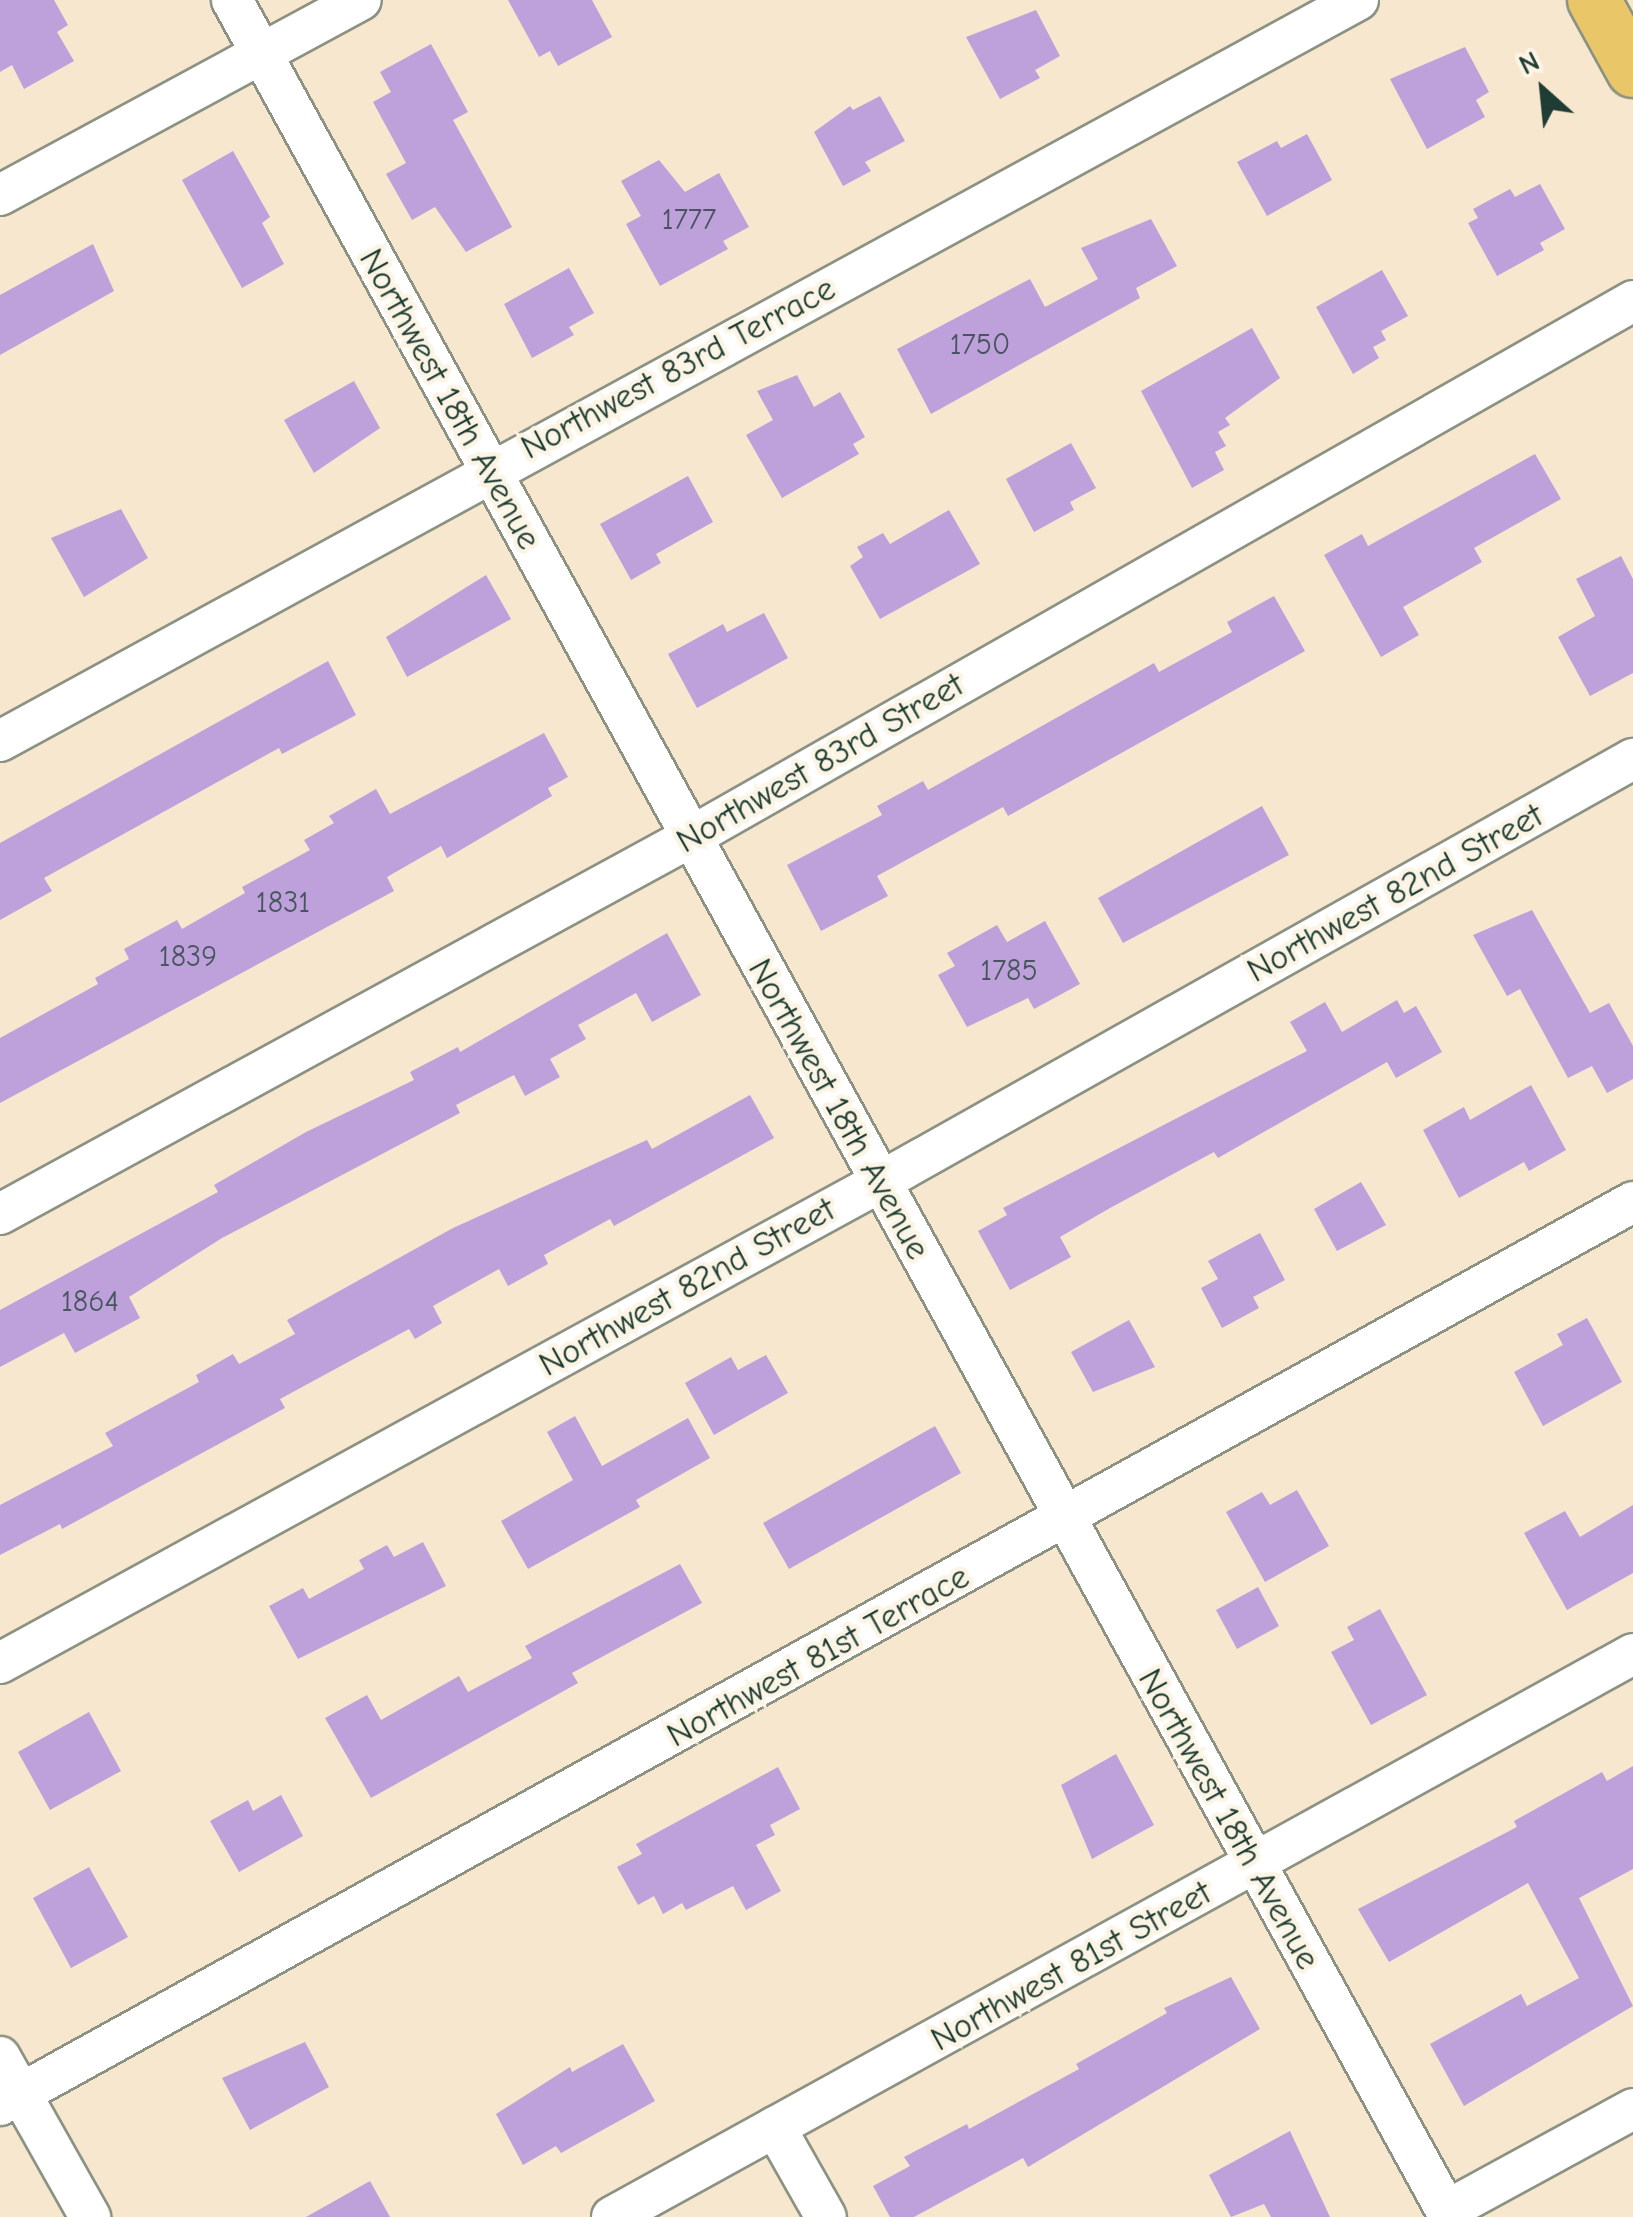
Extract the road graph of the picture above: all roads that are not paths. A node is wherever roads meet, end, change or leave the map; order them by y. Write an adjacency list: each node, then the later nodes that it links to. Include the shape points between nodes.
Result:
1 (232, 0): 5 (street, Northwest 18th Avenue)
2 (361, 0): 5 (street)
3 (1358, 0): 9 (street, Northwest 83rd Terrace)
4 (1594, 0): 6 (main road)
5 (263, 55): 7 (street); 9 (street, Northwest 18th Avenue)
6 (1633, 71)
7 (0, 196)
8 (1633, 300): 12 (street, Northwest 83rd Street)
9 (489, 470): 10 (street, Northwest 83rd Terrace); 12 (street, Northwest 18th Avenue)
10 (0, 741)
11 (1633, 759): 13 (street, Northwest 82nd Street)
12 (689, 838): 13 (street, Northwest 18th Avenue); 15 (street, Northwest 83rd Street)
13 (880, 1182): 16 (street, Northwest 18th Avenue); 18 (street, Northwest 82nd Street)
14 (1633, 1202): 16 (street, Northwest 81st Terrace)
15 (0, 1214)
16 (1066, 1520): 19 (street, Northwest 18th Avenue); 21 (street, Northwest 81st Terrace)
17 (1633, 1654): 19 (street, Northwest 81st Street)
18 (0, 1663)
19 (1254, 1867): 23 (street, Northwest 81st Street); 24 (street, Northwest 18th Avenue)
20 (0, 2057): 21 (street)
21 (10, 2099): 25 (street)
22 (1633, 2109): 24 (street)
23 (776, 2127): 26 (street, Northwest 81st Street); 27 (street)
24 (1448, 2214)
25 (90, 2217)
26 (612, 2217)
27 (826, 2217)

